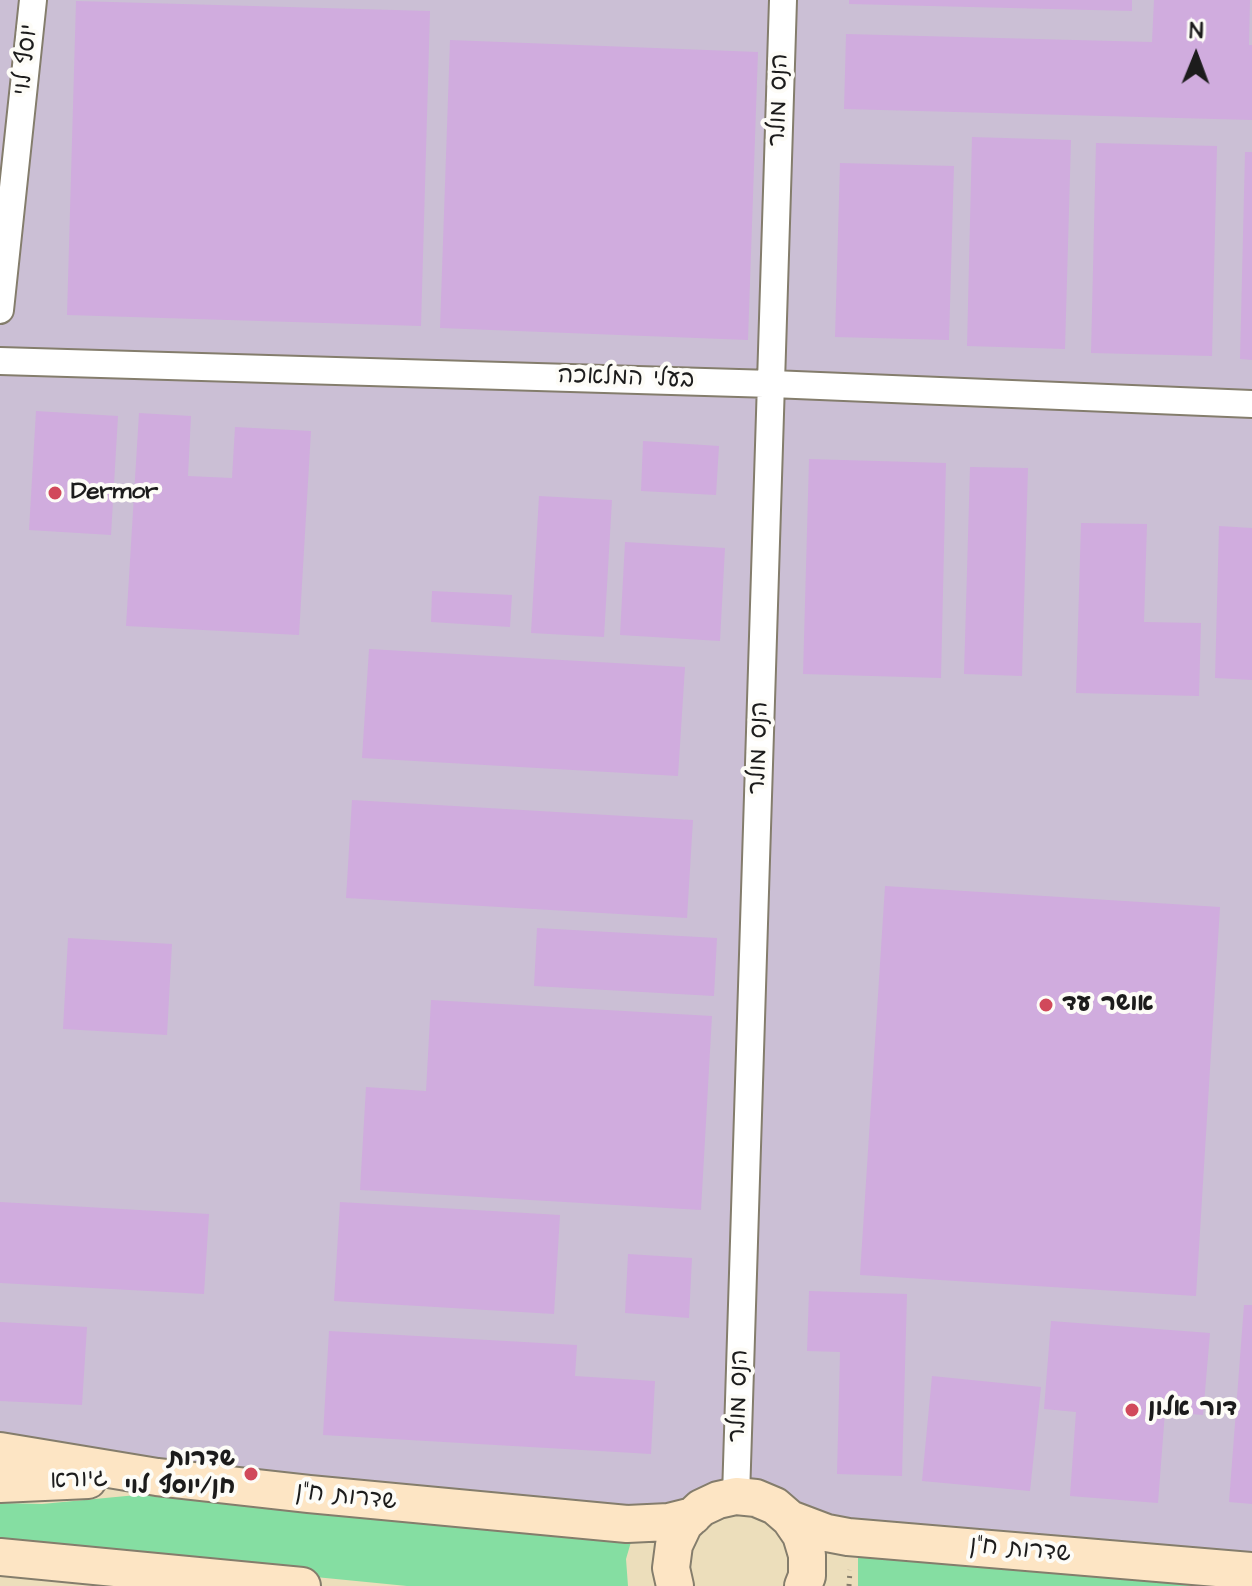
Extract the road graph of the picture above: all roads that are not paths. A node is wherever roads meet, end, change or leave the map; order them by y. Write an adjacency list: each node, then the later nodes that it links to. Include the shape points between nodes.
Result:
1 (33, 0): 3 (street, יוסף לוי)
2 (783, 0): 5 (street, הנס מולר)
3 (0, 310)
4 (0, 361): 5 (street, בעלי המלאכה)
5 (772, 384): 6 (street, בעלי המלאכה); 10 (street, הנס מולר)
6 (1252, 404)
7 (0, 1451): 8 (street, שדרות ח"ן)
8 (157, 1477): 9 (street, גיורא); 11 (street, שדרות ח"ן, via 627,1524)
9 (0, 1484)
10 (736, 1496): 11 (street); 12 (street, שדרות ח"ן, via 775,1506)
11 (693, 1516): 16 (street, via 674,1545)
12 (790, 1519): 14 (street, שדרות ח"ן, via 848,1537); 17 (street, via 807,1555)
13 (0, 1557): 15 (street)
14 (1252, 1571)
15 (302, 1586)
16 (675, 1586)
17 (803, 1586)

